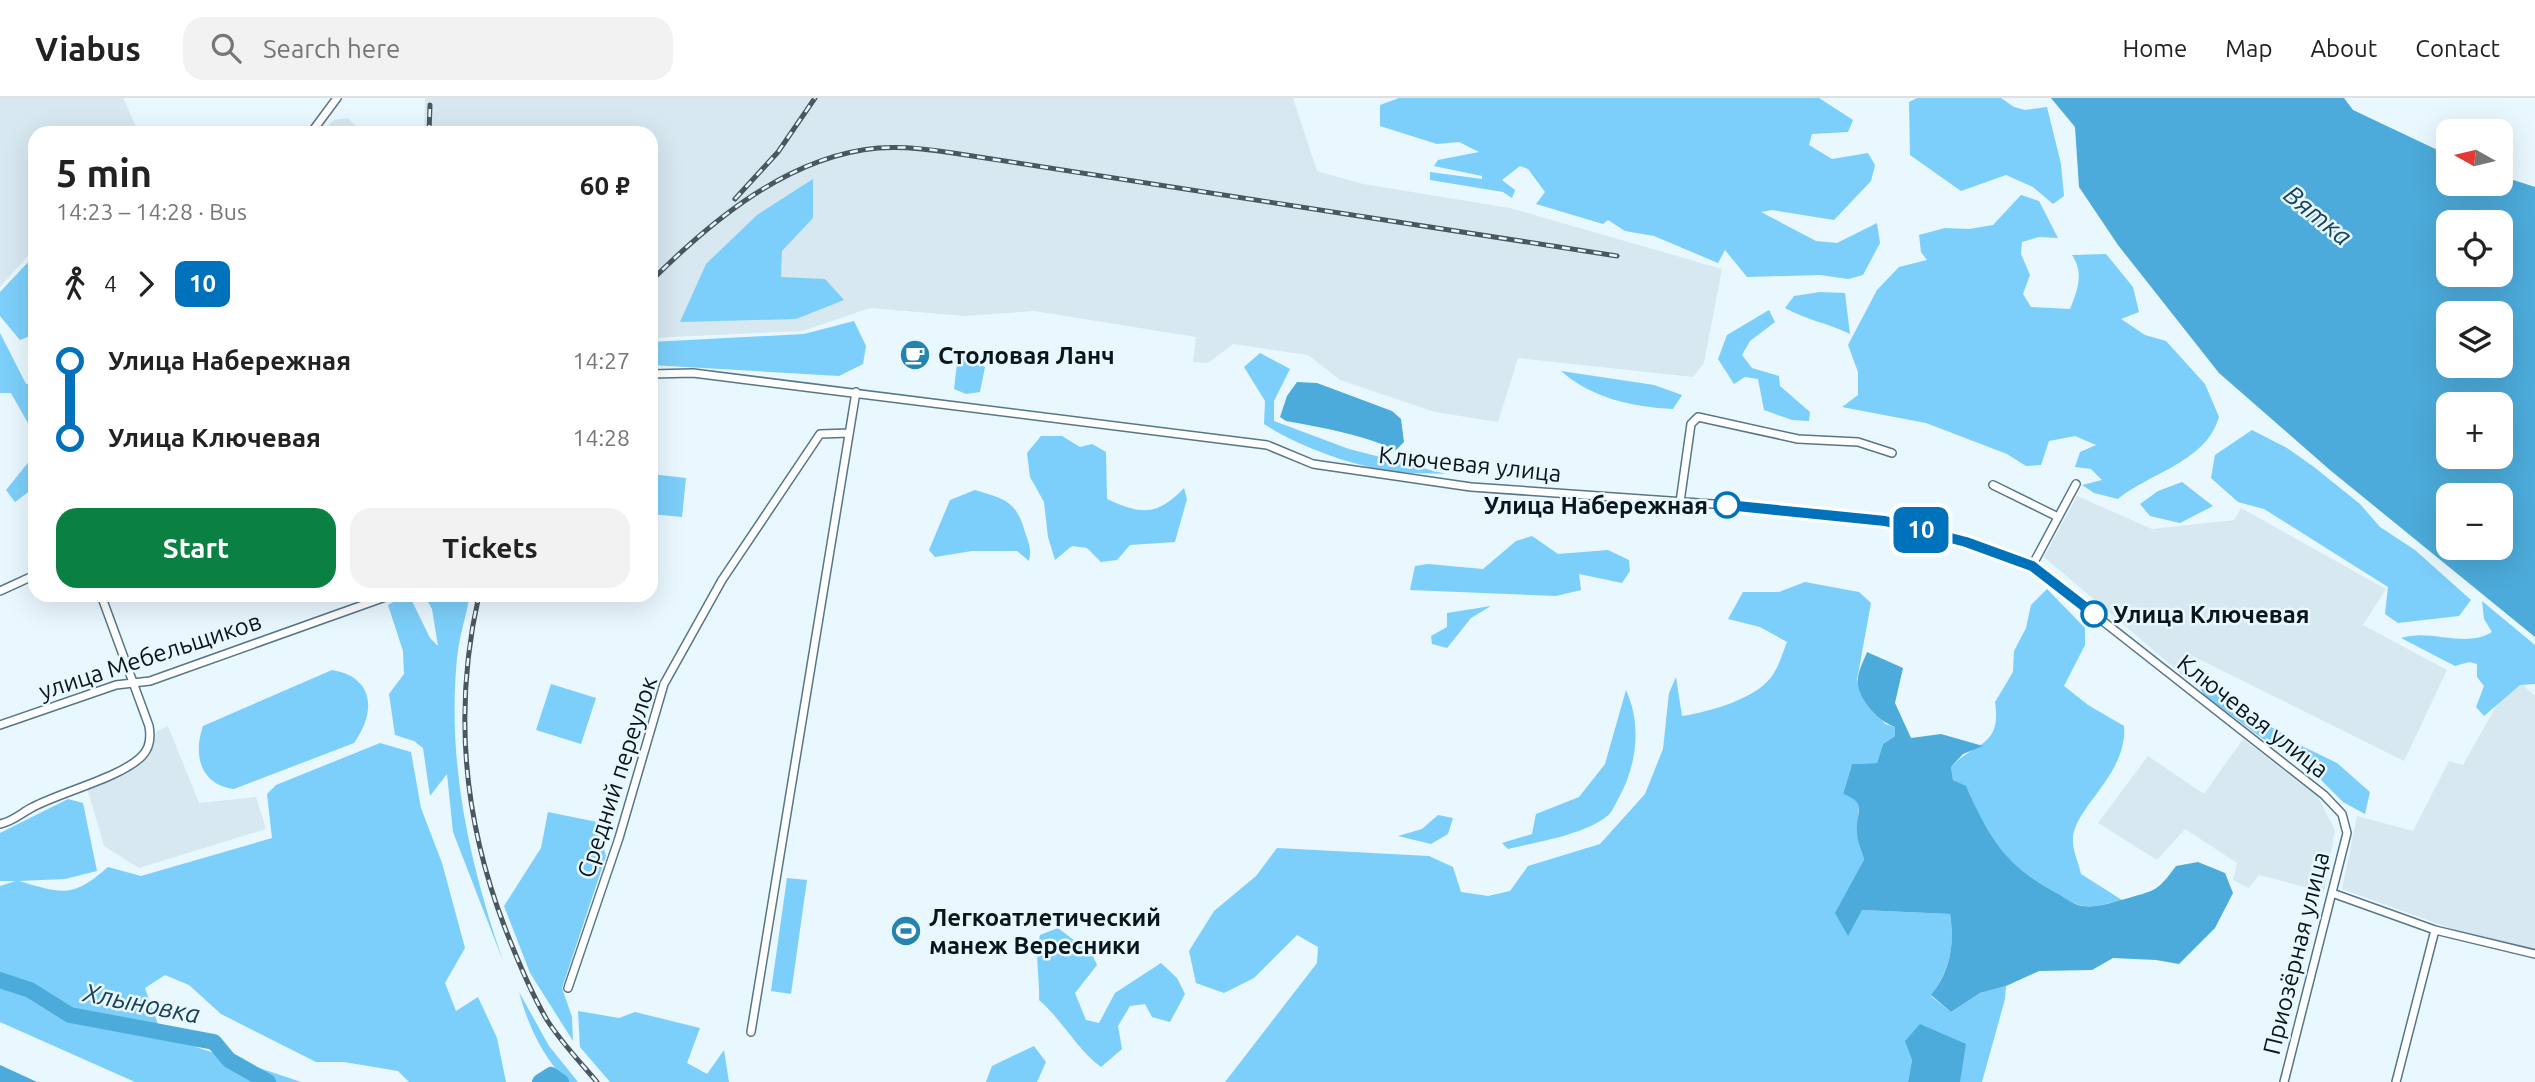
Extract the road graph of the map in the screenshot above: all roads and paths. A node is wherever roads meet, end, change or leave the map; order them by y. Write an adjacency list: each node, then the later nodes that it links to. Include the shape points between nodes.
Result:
1 (337, 98): 2 (street)
2 (316, 126)
3 (658, 374): 4 (street, Ключевая улица, via 693,373)
4 (856, 392): 5 (street); 9 (street, Ключевая улица, via 1267,445 1313,464 1471,487)
5 (849, 433): 23 (street, Средний переулок, via 820,434 722,580 664,684); 24 (street)
6 (1892, 453): 9 (street, via 1858,442 1798,439 1698,417 1691,424)
7 (2077, 484): 10 (street)
8 (1993, 485): 10 (street)
9 (1679, 502): 11 (street, Ключевая улица, via 1885,521 1966,542)
10 (2059, 517): 11 (street)
11 (2032, 566): 19 (street, Ключевая улица, via 2324,795 2342,814)
12 (28, 578): 13 (street)
13 (0, 591)
14 (104, 602): 16 (street)
15 (371, 602): 16 (street, улица Мебельщиков, via 150,681)
16 (133, 683): 17 (street, улица Мебельщиков); 18 (street, via 150,734 141,758)
17 (0, 725)
18 (0, 824)
19 (2347, 833): 20 (street, Приозёрная улица)
20 (2332, 893): 21 (street); 25 (street, Приозёрная улица)
21 (2435, 930): 22 (street); 26 (street)
22 (2535, 954)
23 (568, 988)
24 (751, 1032)
25 (2284, 1082)
26 (2396, 1082)

